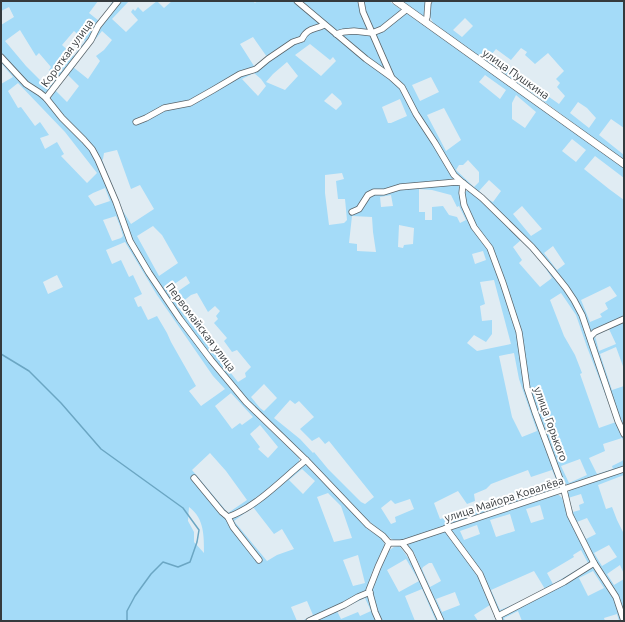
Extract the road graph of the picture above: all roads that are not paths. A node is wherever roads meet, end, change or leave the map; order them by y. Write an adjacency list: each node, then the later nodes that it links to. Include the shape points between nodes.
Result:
1 (118, 1): 13 (street, Короткая улица)
2 (297, 1): 8 (street)
3 (361, 1): 9 (street, via 362,12)
4 (396, 1): 6 (street, улица Пушкина)
5 (429, 1): 7 (street)
6 (407, 9): 7 (street, улица Пушкина); 9 (street)
7 (425, 22): 15 (street, улица Пушкина)
8 (324, 25): 10 (street); 14 (street, via 309,30 302,40 293,42 256,69 240,74 190,103 164,108)
9 (372, 33): 10 (street, via 354,31); 12 (street)
10 (336, 34): 12 (street)
11 (1, 57): 13 (street, Первомайская улица, via 26,84)
12 (391, 76): 16 (street, via 402,87 454,175)
13 (46, 98): 21 (street, Первомайская улица, via 92,149 130,241 180,319 246,402)
14 (136, 122)
15 (624, 164)
16 (463, 184): 17 (street, via 456,182 400,187 374,192 368,195 359,209); 19 (street, via 482,198 550,268 574,300); 24 (street, улица Горького, via 464,205 474,227 490,248 503,283 519,332 527,388 534,412)
17 (352, 212)
18 (624, 319): 19 (street, via 595,332)
19 (590, 337): 20 (street)
20 (624, 434)
21 (306, 460): 25 (street, via 254,503); 27 (street, Первомайская улица, via 368,525)
22 (624, 469): 24 (street, улица Майора Ковалёва)
23 (194, 478): 25 (street)
24 (564, 490): 26 (street, улица Майора Ковалёва); 30 (street, улица Горького, via 570,516)
25 (228, 517): 29 (street)
26 (446, 528): 28 (street, улица Майора Ковалёва); 32 (street, via 480,574)
27 (390, 543): 28 (street, улица Майора Ковалёва); 31 (street, via 378,567)
28 (402, 543): 35 (street, via 410,553)
29 (259, 560)
30 (594, 563): 32 (street); 36 (street, улица Горького, via 616,597)
31 (370, 592): 33 (street); 34 (street)
32 (499, 618)
33 (309, 621)
34 (379, 621)
35 (441, 621)
36 (624, 621)

